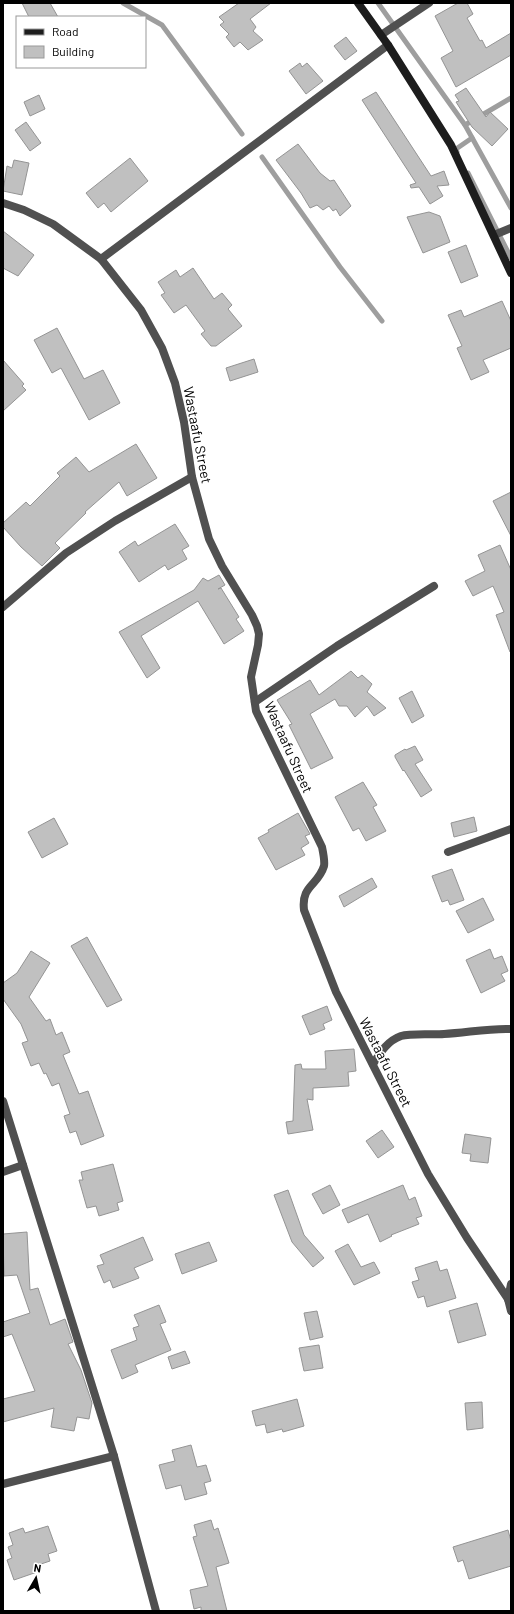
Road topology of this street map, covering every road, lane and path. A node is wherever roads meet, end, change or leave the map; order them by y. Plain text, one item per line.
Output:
1 (358, 3) edge
2 (429, 3) edge
3 (381, 35) junction
4 (388, 45) junction
5 (3, 203) edge
6 (511, 228) edge
7 (494, 234) junction
8 (101, 259) junction
9 (511, 273) edge
10 (192, 477) junction
11 (434, 586) dead end
12 (3, 607) edge
13 (254, 702) junction
14 (511, 829) edge
15 (448, 852) dead end
16 (511, 1029) edge
17 (373, 1064) junction
18 (3, 1101) edge
19 (23, 1165) junction
20 (3, 1172) edge
21 (511, 1284) edge
22 (508, 1299) junction
23 (511, 1311) edge
24 (114, 1456) junction
25 (3, 1484) edge
26 (156, 1611) edge

1 - 3 main road
2 - 3 street
3 - 4 main road
4 - 7 main road
4 - 8 street
5 - 8 street, Wastaafu Street
6 - 7 street
7 - 9 main road
8 - 10 street, Wastaafu Street
10 - 12 street
10 - 13 street, Wastaafu Street
11 - 13 street
13 - 17 street, Wastaafu Street
14 - 15 street
16 - 17 street
17 - 22 street, Wastaafu Street
18 - 19 street
19 - 20 street
19 - 24 street
21 - 22 street
22 - 23 street, Wastaafu Street
24 - 25 street
24 - 26 street

